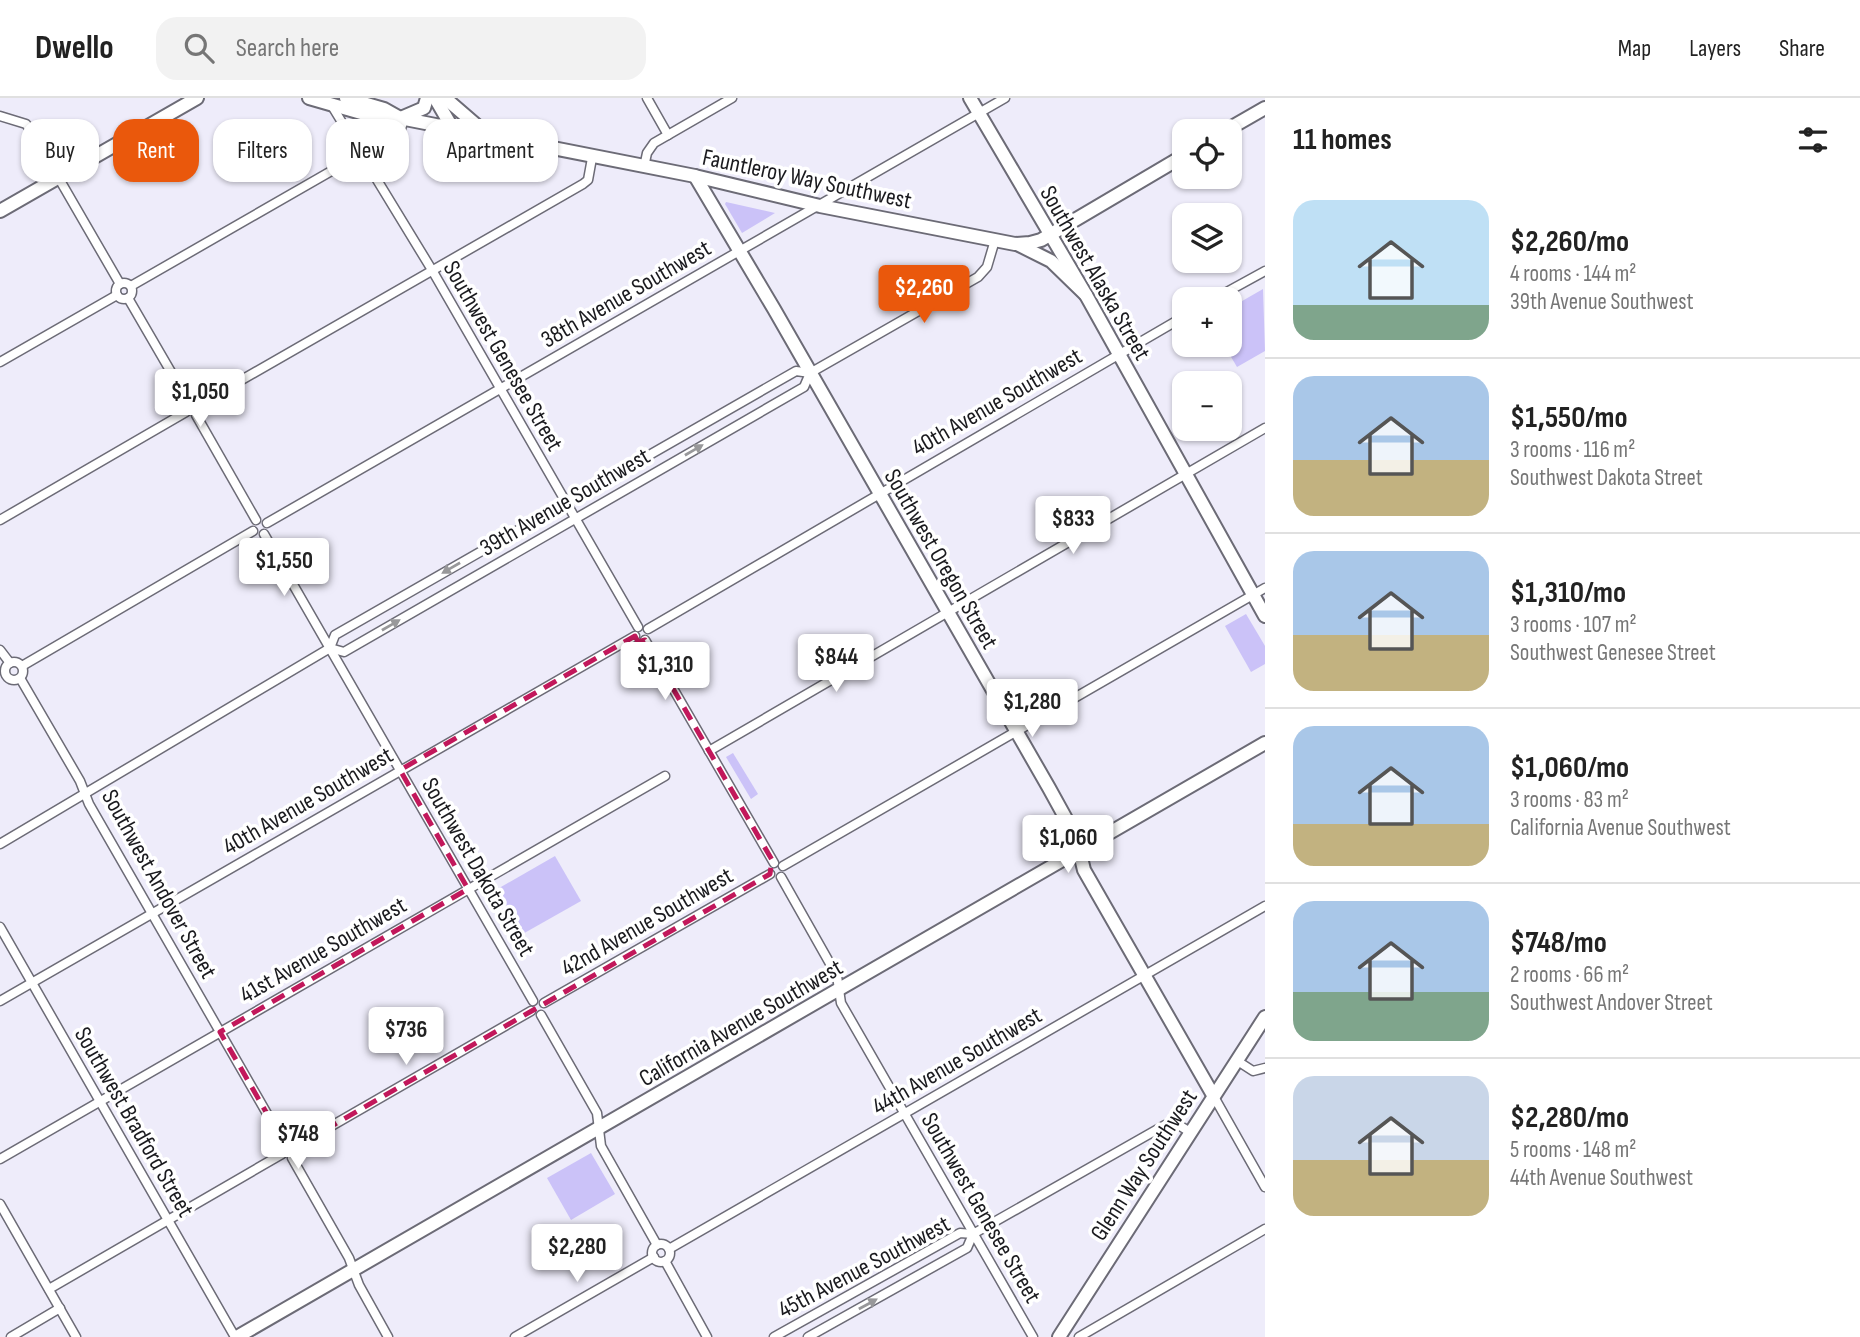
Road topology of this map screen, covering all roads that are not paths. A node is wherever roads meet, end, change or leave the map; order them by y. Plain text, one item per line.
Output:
1 (197, 98) edge
2 (309, 98) edge
3 (346, 98) edge
4 (647, 98) edge
5 (732, 98) edge
6 (971, 98) edge
7 (1005, 98) edge
8 (443, 100) edge
9 (182, 102) edge
10 (332, 106) junction
11 (1265, 108) edge
12 (979, 113) junction
13 (0, 116) edge
14 (402, 118) junction
15 (339, 119) edge
16 (450, 119) edge
17 (467, 119) edge
18 (1242, 121) edge
19 (21, 122) edge
20 (423, 123) edge
21 (668, 135) junction
22 (558, 151) edge
23 (99, 153) edge
24 (592, 158) junction
25 (1172, 163) edge
26 (644, 167) junction
27 (326, 174) edge
28 (695, 176) junction
29 (52, 182) edge
30 (61, 182) edge
31 (380, 182) edge
32 (820, 206) junction
33 (0, 211) edge
34 (1050, 234) junction
35 (995, 240) junction
36 (1015, 244) junction
37 (740, 251) junction
38 (432, 270) junction
39 (1265, 271) edge
40 (120, 284) junction
41 (131, 286) junction
42 (1236, 287) edge
43 (117, 295) junction
44 (1086, 295) junction
45 (128, 298) junction
46 (1172, 323) edge
47 (1118, 354) junction
48 (0, 362) edge
49 (810, 373) junction
50 (499, 388) junction
51 (189, 403) junction
52 (198, 405) junction
53 (186, 412) junction
54 (196, 415) junction
55 (1265, 428) edge
56 (1185, 474) junction
57 (879, 494) junction
58 (565, 503) junction
59 (575, 519) junction
60 (0, 520) edge
61 (256, 520) junction
62 (267, 523) junction
63 (253, 531) junction
64 (264, 534) junction
65 (1265, 588) edge
66 (1253, 595) junction
67 (947, 613) junction
68 (1265, 616) edge
69 (638, 626) junction
70 (648, 629) junction
71 (635, 636) junction
72 (645, 640) junction
73 (330, 648) junction
74 (0, 650) edge
75 (6, 666) edge
76 (22, 666) junction
77 (16, 679) junction
78 (0, 686) edge
79 (1016, 731) junction
80 (1265, 743) edge
81 (709, 751) junction
82 (400, 770) junction
83 (665, 776) dead end
84 (85, 793) junction
85 (0, 844) edge
86 (1080, 849) junction
87 (774, 863) junction
88 (783, 866) junction
89 (770, 874) junction
90 (781, 877) junction
91 (468, 888) junction
92 (1265, 906) edge
93 (152, 913) junction
94 (0, 926) edge
95 (1145, 976) junction
96 (32, 982) junction
97 (839, 991) junction
98 (0, 1001) edge
99 (533, 1001) junction
100 (544, 1003) junction
101 (531, 1011) junction
102 (541, 1015) junction
103 (1265, 1017) edge
104 (220, 1032) junction
105 (1236, 1060) junction
106 (1265, 1068) edge
107 (1213, 1095) junction
108 (100, 1101) junction
109 (905, 1114) junction
110 (599, 1129) junction
111 (1189, 1132) junction
112 (295, 1147) junction
113 (283, 1150) junction
114 (292, 1158) junction
115 (0, 1159) edge
116 (1265, 1187) edge
117 (0, 1203) edge
118 (3, 1217) edge
119 (169, 1220) junction
120 (1265, 1229) edge
121 (973, 1234) junction
122 (657, 1245) junction
123 (669, 1248) junction
124 (654, 1257) junction
125 (665, 1261) junction
126 (353, 1269) junction
127 (49, 1289) junction
128 (60, 1308) junction
129 (11, 1337) edge
130 (76, 1337) edge
131 (236, 1337) edge
132 (388, 1337) edge
133 (515, 1337) edge
134 (707, 1337) edge
135 (774, 1337) edge
136 (808, 1337) edge
137 (1033, 1337) edge
138 (1059, 1337) edge
139 (1079, 1337) edge

1 - 9 main road
2 - 10 main road, Fauntleroy Way Southwest
3 - 14 main road, Fauntleroy Way Southwest
4 - 21 street
5 - 21 street
6 - 12 main road, Southwest Alaska Street
7 - 12 street, 38th Avenue Southwest
8 - 14 main road
8 - 16 main road
8 - 17 main road
9 - 23 main road
10 - 14 main road, Fauntleroy Way Southwest
10 - 15 street, Southwest Genesee Street
11 - 18 main road
12 - 32 street, 38th Avenue Southwest
12 - 34 main road, Southwest Alaska Street
13 - 19 street
14 - 20 main road, Fauntleroy Way Southwest
21 - 26 street
22 - 24 main road, Fauntleroy Way Southwest
24 - 26 main road, Fauntleroy Way Southwest
24 - 38 street
25 - 34 main road, Fauntleroy Way Southwest
26 - 28 main road, Fauntleroy Way Southwest
27 - 41 street
28 - 32 main road, Fauntleroy Way Southwest
28 - 37 main road, Southwest Oregon Street
29 - 33 main road
30 - 40 street
31 - 38 street, Southwest Genesee Street
32 - 35 main road, Fauntleroy Way Southwest
32 - 37 street, 38th Avenue Southwest
34 - 36 main road, Fauntleroy Way Southwest
34 - 44 main road, Southwest Alaska Street
35 - 36 main road, Fauntleroy Way Southwest
35 - 49 street, 39th Avenue Southwest
36 - 44 main road
37 - 49 main road, Southwest Oregon Street
37 - 50 street, 38th Avenue Southwest
38 - 50 street, Southwest Genesee Street
38 - 52 street
39 - 42 street
40 - 41 street
40 - 43 street
41 - 45 street
43 - 45 street
43 - 48 street
44 - 47 main road, Southwest Alaska Street
45 - 51 street
46 - 47 street, 40th Avenue Southwest
47 - 56 main road, Southwest Alaska Street
47 - 57 street, 40th Avenue Southwest
49 - 57 main road, Southwest Oregon Street
49 - 58 street, 39th Avenue Southwest
59 -> 49 street, 39th Avenue Southwest
50 - 58 street, Southwest Genesee Street
50 - 62 street, 38th Avenue Southwest
51 - 52 street
51 - 53 street
52 - 54 street
53 - 54 street
53 - 60 street
54 - 61 street
55 - 56 street
56 - 66 main road, Southwest Alaska Street
56 - 67 street
57 - 67 main road, Southwest Oregon Street
57 - 70 street, 40th Avenue Southwest
58 - 59 street, Southwest Genesee Street
58 -> 73 street, 39th Avenue Southwest
59 - 69 street, Southwest Genesee Street
73 -> 59 street, 39th Avenue Southwest
61 - 62 street
61 - 63 street
62 - 64 street
63 - 64 street
63 - 76 street
64 - 73 street, Southwest Dakota Street
65 - 66 street
66 - 68 main road, Southwest Alaska Street
66 - 79 street
67 - 79 main road, Southwest Oregon Street
67 - 81 street
69 - 70 street
69 - 71 street
70 - 72 street
71 - 72 street
71 - 82 street, 40th Avenue Southwest
72 - 81 street
73 - 82 street, Southwest Dakota Street
73 - 84 street, 39th Avenue Southwest
74 - 75 street
75 - 76 street
75 - 77 street
76 - 77 street
77 - 78 street
77 - 84 street, Southwest Andover Street
79 - 86 main road, Southwest Oregon Street
79 - 88 street
80 - 86 main road, California Avenue Southwest
81 - 87 street
82 - 91 street, Southwest Dakota Street
82 - 93 street, 40th Avenue Southwest
83 - 91 street, 41st Avenue Southwest
84 - 85 street, 39th Avenue Southwest
84 - 93 street, Southwest Andover Street
86 - 95 main road, Southwest Oregon Street
86 - 97 main road, California Avenue Southwest
87 - 88 street
87 - 89 street
88 - 90 street
89 - 90 street
89 - 100 street, 42nd Avenue Southwest
90 - 97 street, Southwest Genesee Street
91 - 99 street, Southwest Dakota Street
91 - 104 street, 41st Avenue Southwest
92 - 95 street, 44th Avenue Southwest
93 - 96 street, 40th Avenue Southwest
93 - 104 street, Southwest Andover Street
94 - 96 street, Southwest Bradford Street
95 - 107 main road, Southwest Oregon Street
95 - 109 street, 44th Avenue Southwest
96 - 98 street, 40th Avenue Southwest
96 - 108 street, Southwest Bradford Street
97 - 109 street, Southwest Genesee Street
97 - 110 main road, California Avenue Southwest
99 - 100 street
99 - 101 street
100 - 102 street
101 - 102 street
101 - 112 street
102 - 110 street
103 - 105 main road, Glenn Way Southwest
104 - 108 street, 41st Avenue Southwest
104 - 113 street, Southwest Andover Street
105 - 106 street
105 - 107 main road, Glenn Way Southwest
107 - 111 main road, Glenn Way Southwest
107 - 116 street, Southwest Oregon Street
108 - 115 street, 41st Avenue Southwest
108 - 119 street, Southwest Bradford Street
109 - 121 street, Southwest Genesee Street
109 - 123 street, 44th Avenue Southwest
110 - 122 street
110 - 126 main road, California Avenue Southwest
111 - 121 street, 45th Avenue Southwest
111 - 138 main road, Glenn Way Southwest
112 - 113 street
112 - 114 street
113 - 114 street
113 - 119 street
114 - 126 street
117 - 118 street
118 - 127 street
119 - 127 street
119 - 131 street, Southwest Bradford Street
120 - 139 street
121 - 135 street, 45th Avenue Southwest
136 -> 121 street, 45th Avenue Southwest
121 - 137 street, Southwest Genesee Street
122 - 123 street
122 - 124 street
123 - 125 street
124 - 125 street
124 - 133 street
125 - 134 street
126 - 131 main road, California Avenue Southwest
126 - 132 street
127 - 128 street
128 - 129 street
128 - 130 street

